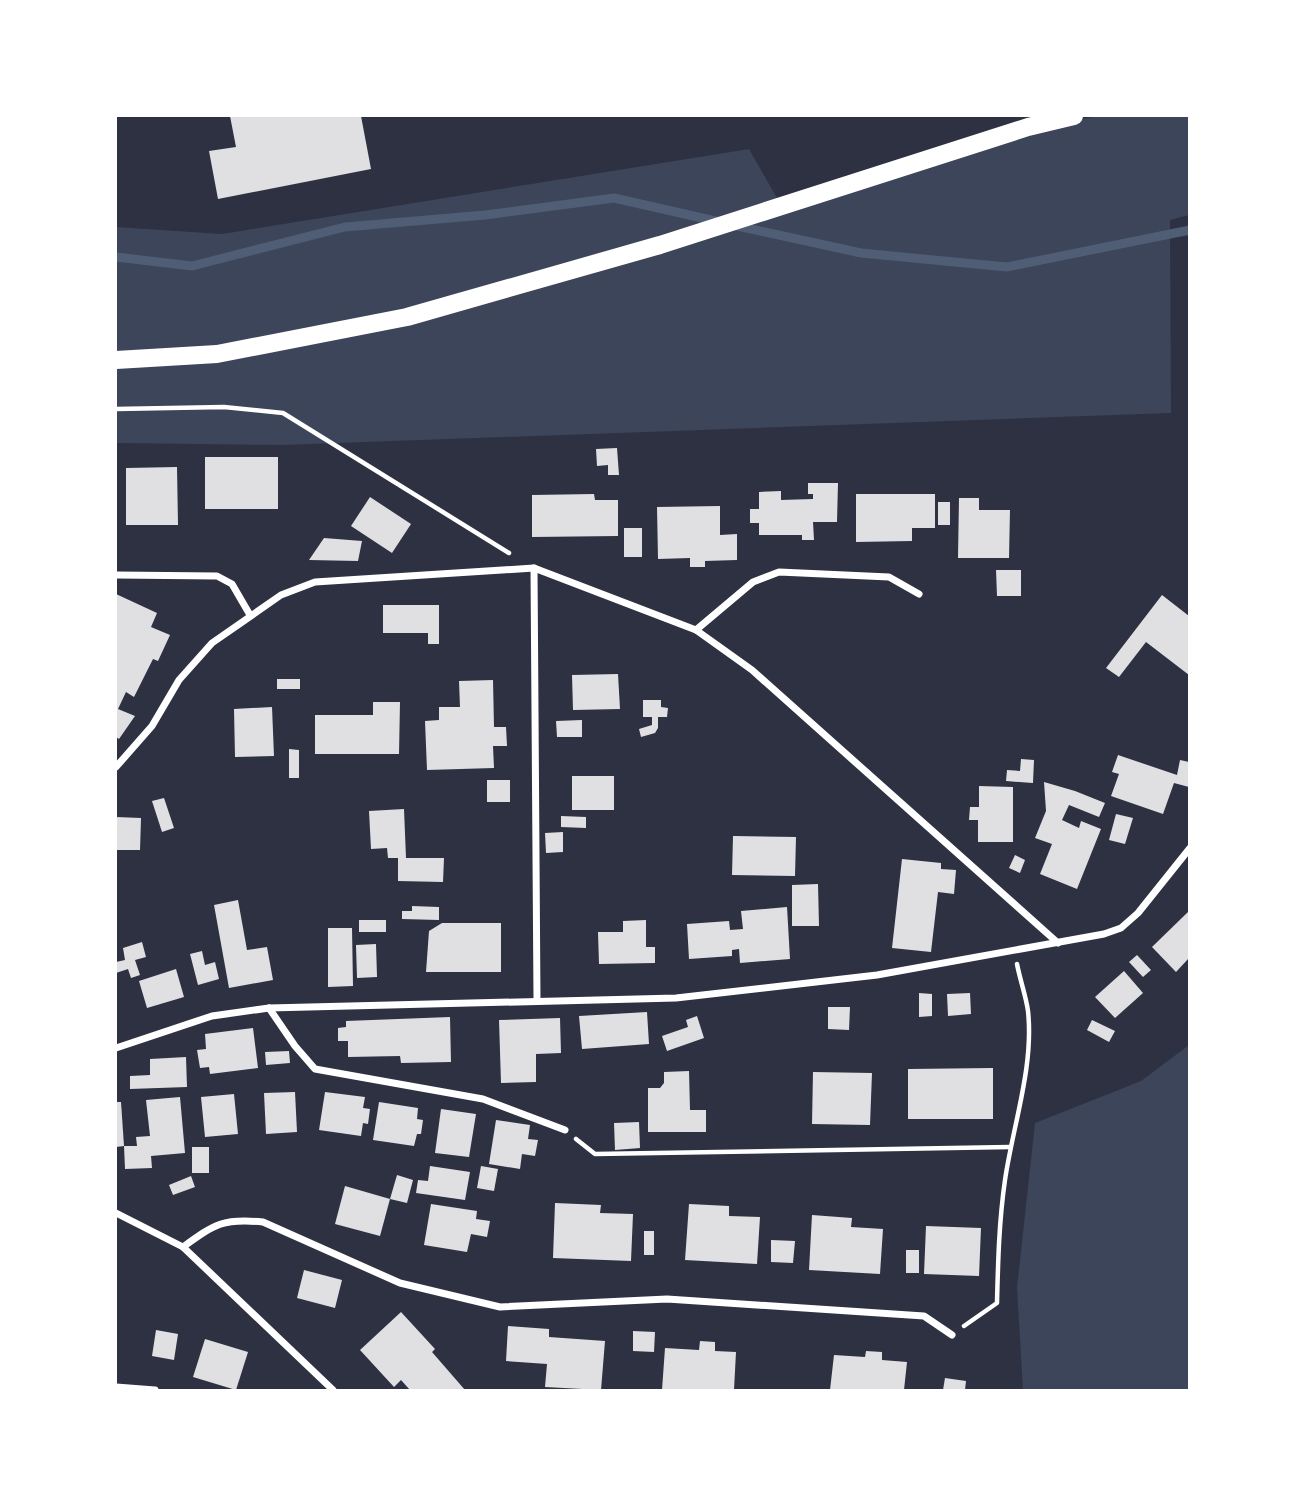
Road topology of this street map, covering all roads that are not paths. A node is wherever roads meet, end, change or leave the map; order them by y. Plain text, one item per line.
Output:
1 (1074, 116) edge
2 (116, 360) edge
3 (534, 568) junction
4 (116, 575) edge
5 (919, 594) dead end
6 (250, 615) junction
7 (695, 630) junction
8 (116, 768) edge
9 (1189, 848) edge
10 (1058, 943) junction
11 (537, 1000) junction
12 (269, 1008) junction
13 (116, 1048) edge
14 (565, 1130) road end
15 (116, 1213) edge
16 (183, 1247) junction
17 (952, 1335) road end
18 (116, 1387) edge
19 (156, 1391) edge
20 (333, 1391) edge

1 - 2 main road
3 - 6 street
3 - 7 street
3 - 11 street
4 - 6 street
5 - 7 street
6 - 8 street
7 - 10 street
9 - 10 street
10 - 11 street
11 - 12 street
12 - 13 street
12 - 14 street
15 - 16 street
16 - 17 street
16 - 20 street
18 - 19 street

